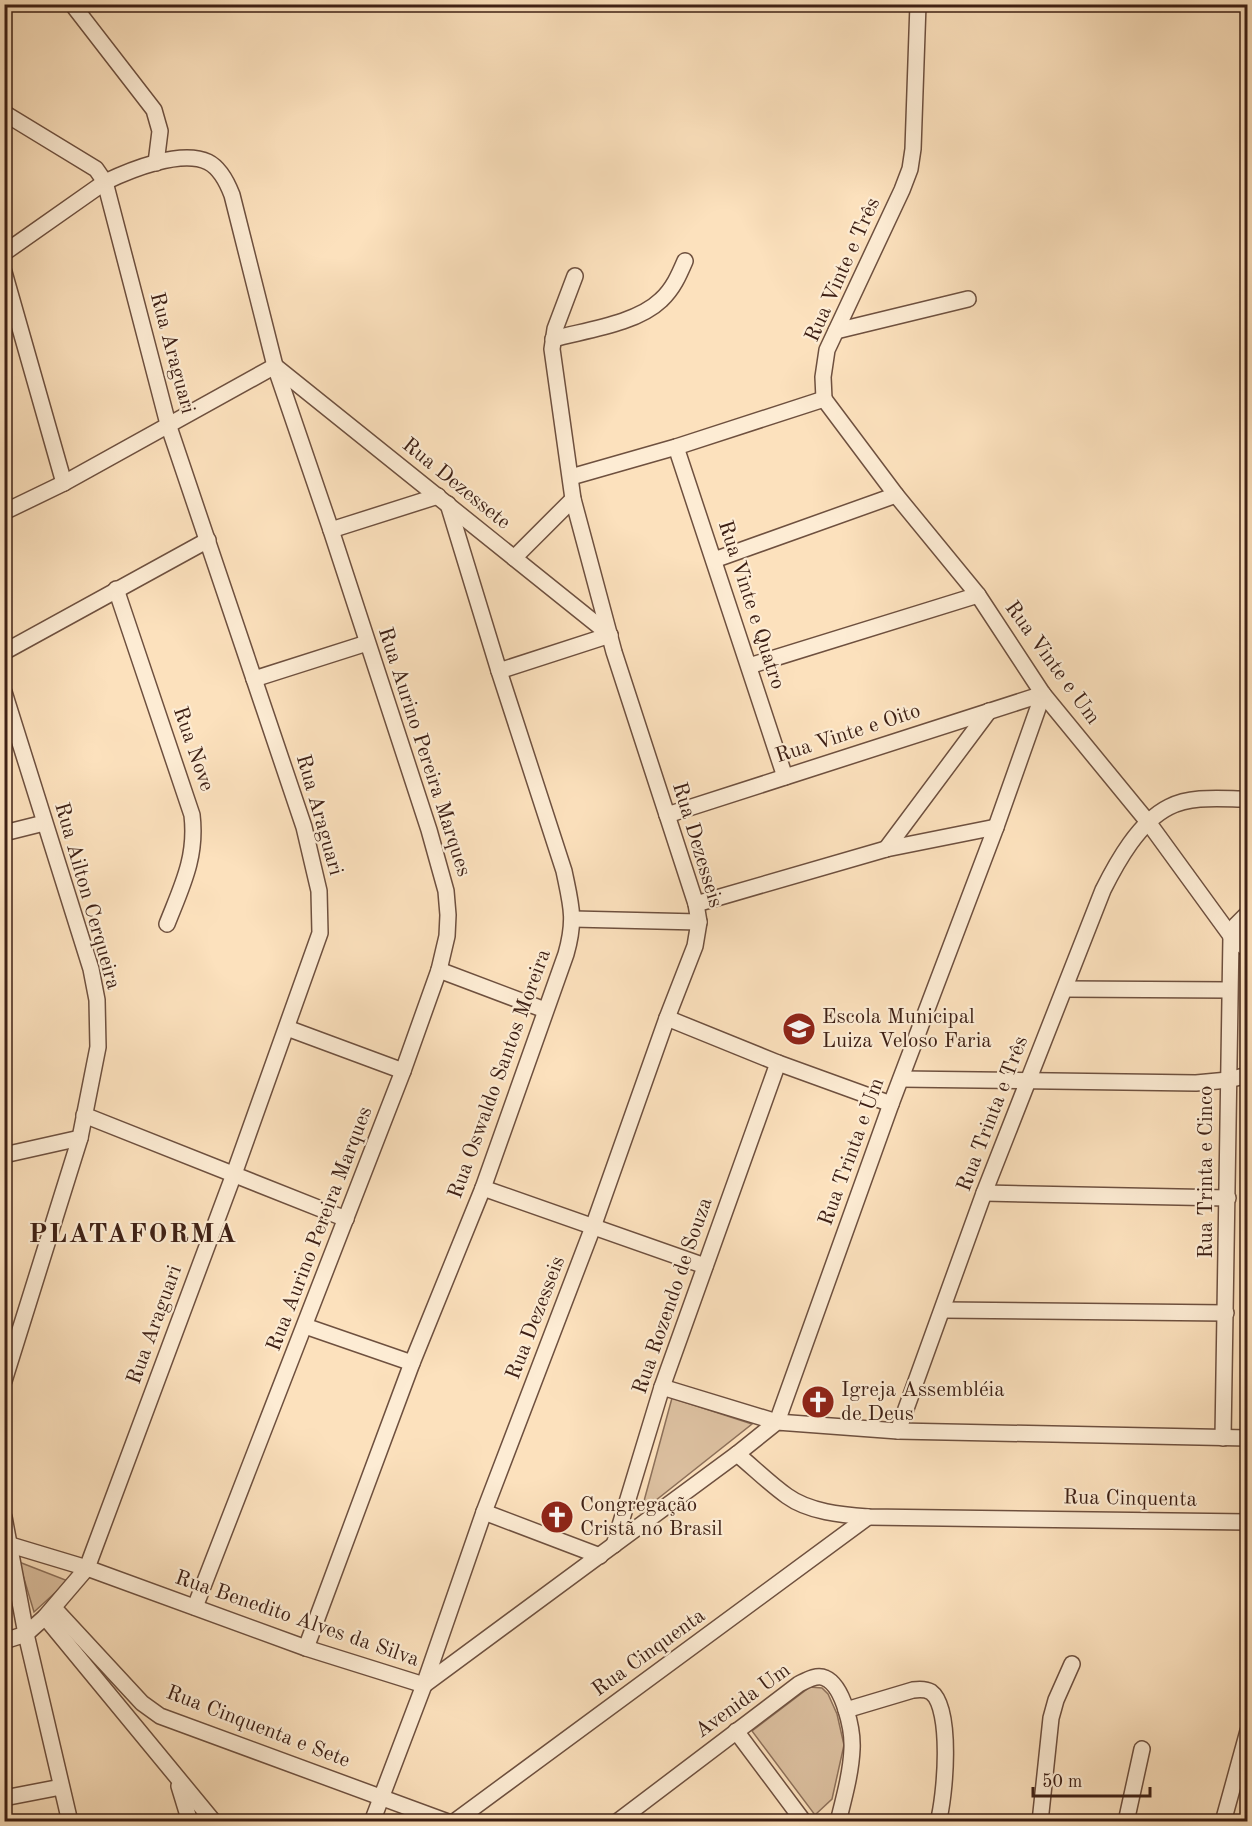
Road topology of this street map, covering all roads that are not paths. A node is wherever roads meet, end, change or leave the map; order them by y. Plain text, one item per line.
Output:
1 (72, 4) edge
2 (918, 4) edge
3 (4, 114) edge
4 (156, 163) junction
5 (105, 182) junction
6 (4, 254) edge
7 (686, 261) dead end
8 (4, 272) edge
9 (575, 276) dead end
10 (968, 299) dead end
11 (836, 331) junction
12 (553, 339) junction
13 (275, 366) junction
14 (824, 399) junction
15 (168, 424) junction
16 (675, 447) junction
17 (571, 477) junction
18 (64, 483) junction
19 (896, 495) junction
20 (573, 499) junction
21 (443, 500) junction
22 (4, 512) edge
23 (331, 530) junction
24 (208, 540) junction
25 (514, 558) junction
26 (714, 560) junction
27 (116, 589) junction
28 (978, 595) junction
29 (610, 635) junction
30 (367, 643) junction
31 (4, 652) edge
32 (749, 666) junction
33 (499, 671) junction
34 (254, 679) junction
35 (4, 692) edge
36 (1043, 694) junction
37 (989, 711) junction
38 (785, 777) junction
39 (1248, 799) edge
40 (667, 815) junction
41 (1148, 822) junction
42 (44, 823) junction
43 (996, 827) junction
44 (4, 833) edge
45 (886, 849) junction
46 (696, 904) junction
47 (1248, 913) edge
48 (573, 919) junction
49 (699, 922) junction
50 (167, 924) dead end
51 (1231, 936) junction
52 (1248, 950) edge
53 (439, 970) junction
54 (1065, 989) junction
55 (1229, 990) junction
56 (545, 1010) junction
57 (667, 1018) junction
58 (286, 1028) junction
59 (778, 1063) junction
60 (403, 1071) junction
61 (1248, 1075) edge
62 (901, 1079) junction
63 (1028, 1080) junction
64 (1228, 1080) junction
65 (891, 1104) junction
66 (84, 1115) junction
67 (80, 1138) junction
68 (4, 1155) edge
69 (234, 1174) junction
70 (483, 1188) junction
71 (984, 1193) junction
72 (1228, 1198) junction
73 (346, 1219) junction
74 (593, 1227) junction
75 (705, 1266) junction
76 (943, 1310) junction
77 (1226, 1313) junction
78 (305, 1326) junction
79 (412, 1363) junction
80 (4, 1381) edge
81 (662, 1387) junction
82 (777, 1422) junction
83 (898, 1431) junction
84 (1248, 1437) edge
85 (1223, 1438) junction
86 (737, 1454) junction
87 (484, 1512) junction
88 (4, 1517) edge
89 (868, 1517) junction
90 (1248, 1522) edge
91 (6, 1543) edge
92 (614, 1545) junction
93 (600, 1556) junction
94 (87, 1568) junction
95 (195, 1607) junction
96 (49, 1612) junction
97 (26, 1634) junction
98 (4, 1641) edge
99 (306, 1648) junction
100 (1072, 1664) dead end
101 (424, 1685) junction
102 (846, 1710) junction
103 (736, 1731) junction
104 (1248, 1731) edge
105 (1142, 1749) dead end
106 (177, 1777) junction
107 (61, 1787) junction
108 (382, 1796) junction
109 (4, 1798) edge
110 (836, 1820) edge
111 (70, 1821) edge
112 (190, 1821) edge
113 (214, 1821) edge
114 (372, 1821) edge
115 (448, 1821) edge
116 (454, 1821) edge
117 (617, 1821) edge
118 (804, 1821) edge
119 (938, 1821) edge
120 (1040, 1821) edge
121 (1126, 1821) edge
122 (1223, 1821) edge

1 - 4 street
2 - 11 street, Rua Vinte e Três
3 - 5 street
4 - 5 street
4 - 13 street, Rua Aurino Pereira Marques
5 - 6 street
5 - 15 street, Rua Araguari
7 - 12 street
8 - 18 street
9 - 12 street, Rua Dezesseis
10 - 11 street
11 - 14 street, Rua Vinte e Três
12 - 17 street, Rua Dezesseis
13 - 15 street
13 - 21 street, Rua Dezessete
13 - 23 street, Rua Aurino Pereira Marques
14 - 16 street
14 - 19 street, Rua Vinte e Um
15 - 18 street
15 - 24 street, Rua Araguari
16 - 17 street
16 - 26 street, Rua Vinte e Quatro
17 - 20 street, Rua Dezesseis
18 - 22 street
19 - 26 street
19 - 28 street, Rua Vinte e Um
20 - 25 street
20 - 29 street, Rua Dezesseis
21 - 23 street
21 - 25 street, Rua Dezessete
21 - 33 street, Rua Oswaldo Santos Moreira
23 - 30 street, Rua Aurino Pereira Marques
24 - 27 street
24 - 34 street, Rua Araguari
25 - 29 street, Rua Dezessete
26 - 32 street, Rua Vinte e Quatro
27 - 31 street
27 - 50 street, Rua Nove
28 - 32 street
28 - 36 street, Rua Vinte e Um
29 - 33 street
29 - 40 street, Rua Dezesseis
30 - 34 street
30 - 53 street, Rua Aurino Pereira Marques
32 - 38 street, Rua Vinte e Quatro
33 - 48 street, Rua Oswaldo Santos Moreira
34 - 58 street, Rua Araguari
35 - 42 street, Rua Ailton Cerqueira
36 - 37 street, Rua Vinte e Oito
36 - 41 street, Rua Vinte e Um
36 - 43 street, Rua Trinta e Um
37 - 38 street, Rua Vinte e Oito
37 - 45 street
38 - 40 street, Rua Vinte e Oito
39 - 41 street, Rua Trinta e Três
40 - 46 street, Rua Dezesseis
41 - 51 street, Rua Vinte e Um
41 - 54 street, Rua Trinta e Três
42 - 44 street
42 - 66 street, Rua Ailton Cerqueira
43 - 45 street
43 - 62 street, Rua Trinta e Um
45 - 46 street
46 - 49 street, Rua Dezesseis
47 - 51 street
48 - 49 street
48 - 56 street, Rua Oswaldo Santos Moreira
49 - 57 street, Rua Dezesseis
51 - 52 street, Rua Vinte e Um
51 - 55 street, Rua Trinta e Cinco
53 - 56 street
53 - 60 street, Rua Aurino Pereira Marques
54 - 55 street
54 - 63 street, Rua Trinta e Três
55 - 64 street, Rua Trinta e Cinco
56 - 70 street, Rua Oswaldo Santos Moreira
57 - 59 street
57 - 74 street, Rua Dezesseis
58 - 60 street
58 - 69 street, Rua Araguari
59 - 65 street
59 - 75 street, Rua Rozendo de Souza
60 - 73 street, Rua Aurino Pereira Marques
61 - 64 street
62 - 63 street
62 - 65 street, Rua Trinta e Um
63 - 64 street
63 - 71 street, Rua Trinta e Três
64 - 72 street, Rua Trinta e Cinco
65 - 82 street, Rua Trinta e Um
66 - 67 street, Rua Ailton Cerqueira
66 - 69 street
67 - 68 street
67 - 80 street, Rua Ailton Cerqueira
69 - 73 street
69 - 94 street, Rua Araguari
70 - 74 street
70 - 79 street, Rua Oswaldo Santos Moreira
71 - 72 street
71 - 76 street, Rua Trinta e Três
72 - 77 street, Rua Trinta e Cinco
73 - 78 street, Rua Aurino Pereira Marques
74 - 75 street
74 - 87 street, Rua Dezesseis
75 - 81 street, Rua Rozendo de Souza
76 - 77 street
76 - 83 street, Rua Trinta e Três
77 - 85 street, Rua Trinta e Cinco
78 - 79 street
78 - 95 street, Rua Aurino Pereira Marques
79 - 99 street, Rua Oswaldo Santos Moreira
81 - 82 street
81 - 92 street, Rua Rozendo de Souza
82 - 83 street
82 - 86 street, Rua Benedito Alves da Silva
83 - 85 street
84 - 85 street
86 - 89 street, Rua Cinquenta
86 - 92 street, Rua Benedito Alves da Silva
87 - 93 street
87 - 101 street, Rua Dezesseis
88 - 91 street
89 - 90 street, Rua Cinquenta
89 - 116 street, Rua Cinquenta
91 - 94 street, Rua Benedito Alves da Silva
91 - 97 street
92 - 93 street, Rua Benedito Alves da Silva
93 - 101 street, Rua Benedito Alves da Silva
94 - 95 street, Rua Benedito Alves da Silva
94 - 96 street, Rua Araguari
95 - 99 street, Rua Benedito Alves da Silva
96 - 97 street, Rua Araguari
96 - 106 street
96 - 108 street, Rua Cinquenta e Sete
97 - 98 street
97 - 107 street
99 - 101 street, Rua Benedito Alves da Silva
100 - 120 street
101 - 108 street, Rua Dezesseis
102 - 103 street, Avenida Um
102 - 110 street
102 - 119 street
103 - 117 street, Avenida Um
103 - 118 street
104 - 122 street
105 - 121 street
106 - 112 street
106 - 113 street
107 - 109 street
107 - 111 street
108 - 114 street, Rua Dezesseis
108 - 115 street, Rua Cinquenta e Sete

